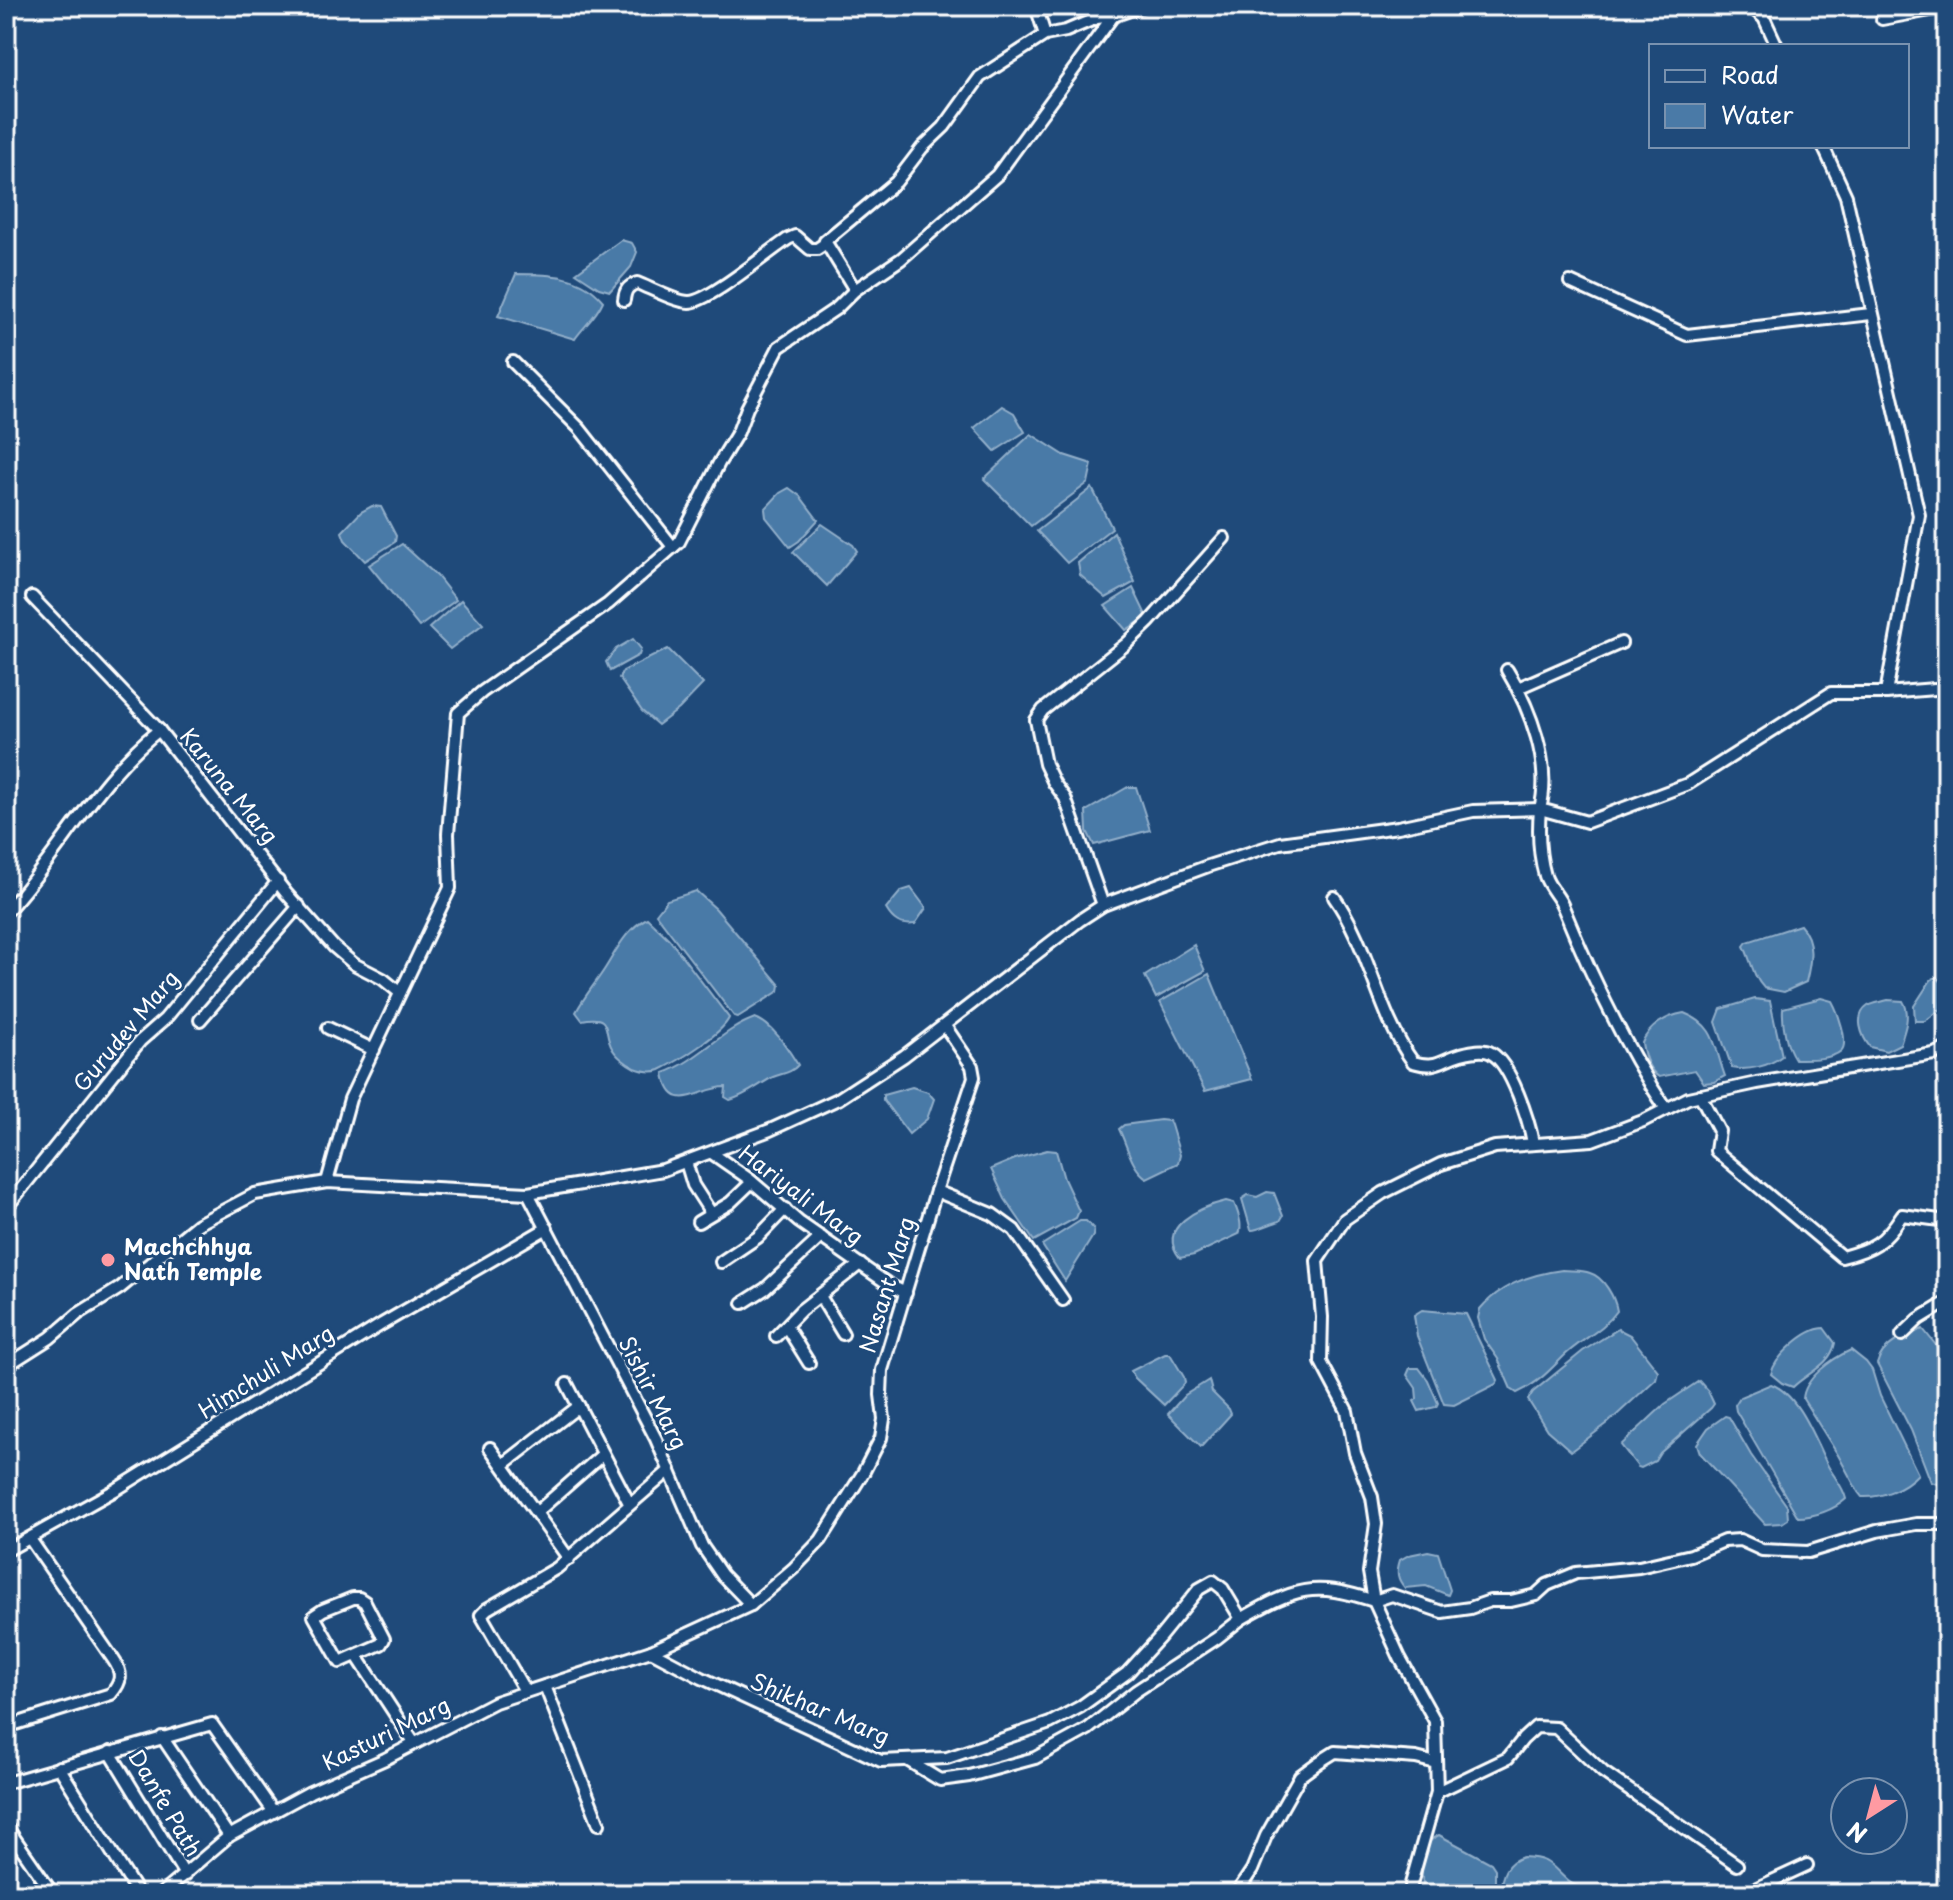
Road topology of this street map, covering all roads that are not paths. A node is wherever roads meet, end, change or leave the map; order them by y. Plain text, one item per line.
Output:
1 (1036, 6) edge
2 (1142, 6) edge
3 (1750, 6) edge
4 (1947, 7) edge
5 (1113, 11) edge
6 (1882, 19) dead end
7 (1045, 35) junction
8 (1776, 44) edge
9 (1824, 148) edge
10 (826, 243) junction
11 (1570, 282) dead end
12 (855, 290) junction
13 (624, 300) dead end
14 (1871, 314) junction
15 (513, 362) dead end
16 (1224, 538) dead end
17 (673, 547) junction
18 (32, 597) dead end
19 (1621, 643) dead end
20 (1507, 670) dead end
21 (1518, 688) junction
22 (1947, 688) edge
23 (1886, 693) junction
24 (159, 730) junction
25 (1540, 809) junction
26 (278, 881) junction
27 (1334, 897) dead end
28 (1103, 905) junction
29 (299, 906) junction
30 (6, 912) edge
31 (399, 992) junction
32 (200, 1020) dead end
33 (945, 1026) junction
34 (328, 1028) dead end
35 (1947, 1048) edge
36 (374, 1050) junction
37 (1700, 1095) junction
38 (1666, 1109) junction
39 (1533, 1143) junction
40 (713, 1154) junction
41 (686, 1162) junction
42 (327, 1182) junction
43 (752, 1182) junction
44 (936, 1191) junction
45 (528, 1193) junction
46 (6, 1208) edge
47 (785, 1209) junction
48 (711, 1213) junction
49 (1947, 1221) edge
50 (698, 1222) dead end
51 (547, 1228) junction
52 (821, 1237) junction
53 (721, 1262) dead end
54 (860, 1264) junction
55 (906, 1293) junction
56 (820, 1296) junction
57 (1063, 1300) dead end
58 (1947, 1302) edge
59 (743, 1303) dead end
60 (786, 1326) junction
61 (843, 1334) dead end
62 (1902, 1335) dead end
63 (776, 1336) dead end
64 (809, 1363) dead end
65 (6, 1366) edge
66 (567, 1384) dead end
67 (579, 1406) junction
68 (490, 1448) dead end
69 (603, 1454) junction
70 (503, 1465) junction
71 (670, 1470) junction
72 (629, 1503) junction
73 (537, 1512) junction
74 (1947, 1524) edge
75 (6, 1533) edge
76 (30, 1539) junction
77 (10, 1548) edge
78 (569, 1559) junction
79 (1374, 1601) junction
80 (751, 1605) junction
81 (1241, 1619) junction
82 (651, 1651) junction
83 (357, 1656) junction
84 (545, 1686) junction
85 (525, 1691) junction
86 (6, 1727) edge
87 (162, 1737) junction
88 (414, 1743) junction
89 (110, 1752) junction
90 (907, 1760) junction
91 (1436, 1763) junction
92 (59, 1767) junction
93 (6, 1783) edge
94 (1437, 1792) junction
95 (273, 1811) junction
96 (599, 1824) dead end
97 (6, 1826) edge
98 (229, 1836) junction
99 (1737, 1865) dead end
100 (1807, 1865) dead end
101 (185, 1875) junction
102 (52, 1894) edge
103 (138, 1894) edge
104 (161, 1894) edge
105 (1236, 1894) edge
106 (1412, 1894) edge
107 (1744, 1894) edge

1 - 7 street
2 - 5 street
3 - 8 street
4 - 6 street
5 - 7 street
5 - 12 street
7 - 10 street
9 - 14 street
10 - 12 street
10 - 13 street
11 - 14 street
12 - 17 street
14 - 23 street
15 - 17 street
16 - 28 street
17 - 31 street
18 - 24 street, Karuna Marg
19 - 21 street
20 - 21 street
21 - 25 street
22 - 23 street
23 - 25 street
24 - 26 street, Karuna Marg
24 - 30 street
25 - 28 street
25 - 38 street
26 - 29 street, Karuna Marg
26 - 46 street, Gurudev Marg
27 - 39 street
28 - 33 street
29 - 31 street, Karuna Marg
29 - 32 street
31 - 36 street
33 - 40 street
33 - 44 street, Nasant Marg
34 - 36 street
35 - 37 street
36 - 42 street
37 - 38 street
37 - 49 street
38 - 39 street
39 - 79 street
40 - 41 street
40 - 43 street, Hariyali Marg
41 - 45 street
41 - 48 street
42 - 45 street
42 - 65 street
43 - 47 street, Hariyali Marg
43 - 48 street
44 - 55 street, Nasant Marg
44 - 57 street
45 - 51 street, Sishir Marg
47 - 52 street, Hariyali Marg
47 - 53 street
48 - 50 street
51 - 71 street, Sishir Marg
51 - 76 street, Himchuli Marg
52 - 54 street, Hariyali Marg
52 - 59 street
54 - 55 street, Hariyali Marg
54 - 56 street
55 - 80 street, Nasant Marg
56 - 60 street
56 - 61 street
58 - 62 street
60 - 63 street
60 - 64 street
66 - 67 street
67 - 69 street
67 - 70 street
68 - 70 street
69 - 72 street
69 - 73 street
70 - 73 street
71 - 72 street
71 - 80 street, Sishir Marg
72 - 78 street
73 - 78 street
74 - 79 street
75 - 77 street
76 - 77 street, Himchuli Marg
76 - 86 street
78 - 85 street
79 - 81 street
79 - 91 street
80 - 82 street, Nasant Marg
81 - 90 street
81 - 90 street, Shikhar Marg
82 - 84 street, Kasturi Marg
82 - 90 street, Shikhar Marg
83 - 83 street
83 - 88 street
84 - 85 street, Kasturi Marg
84 - 96 street
85 - 88 street, Kasturi Marg
87 - 89 street
87 - 95 street
87 - 98 street
88 - 95 street, Kasturi Marg
89 - 92 street
89 - 101 street, Danfe Path
91 - 94 street
91 - 105 street
92 - 93 street
92 - 103 street
94 - 99 street
94 - 106 street
95 - 98 street, Kasturi Marg
97 - 102 street
98 - 101 street, Kasturi Marg
100 - 107 street
101 - 104 street, Kasturi Marg

